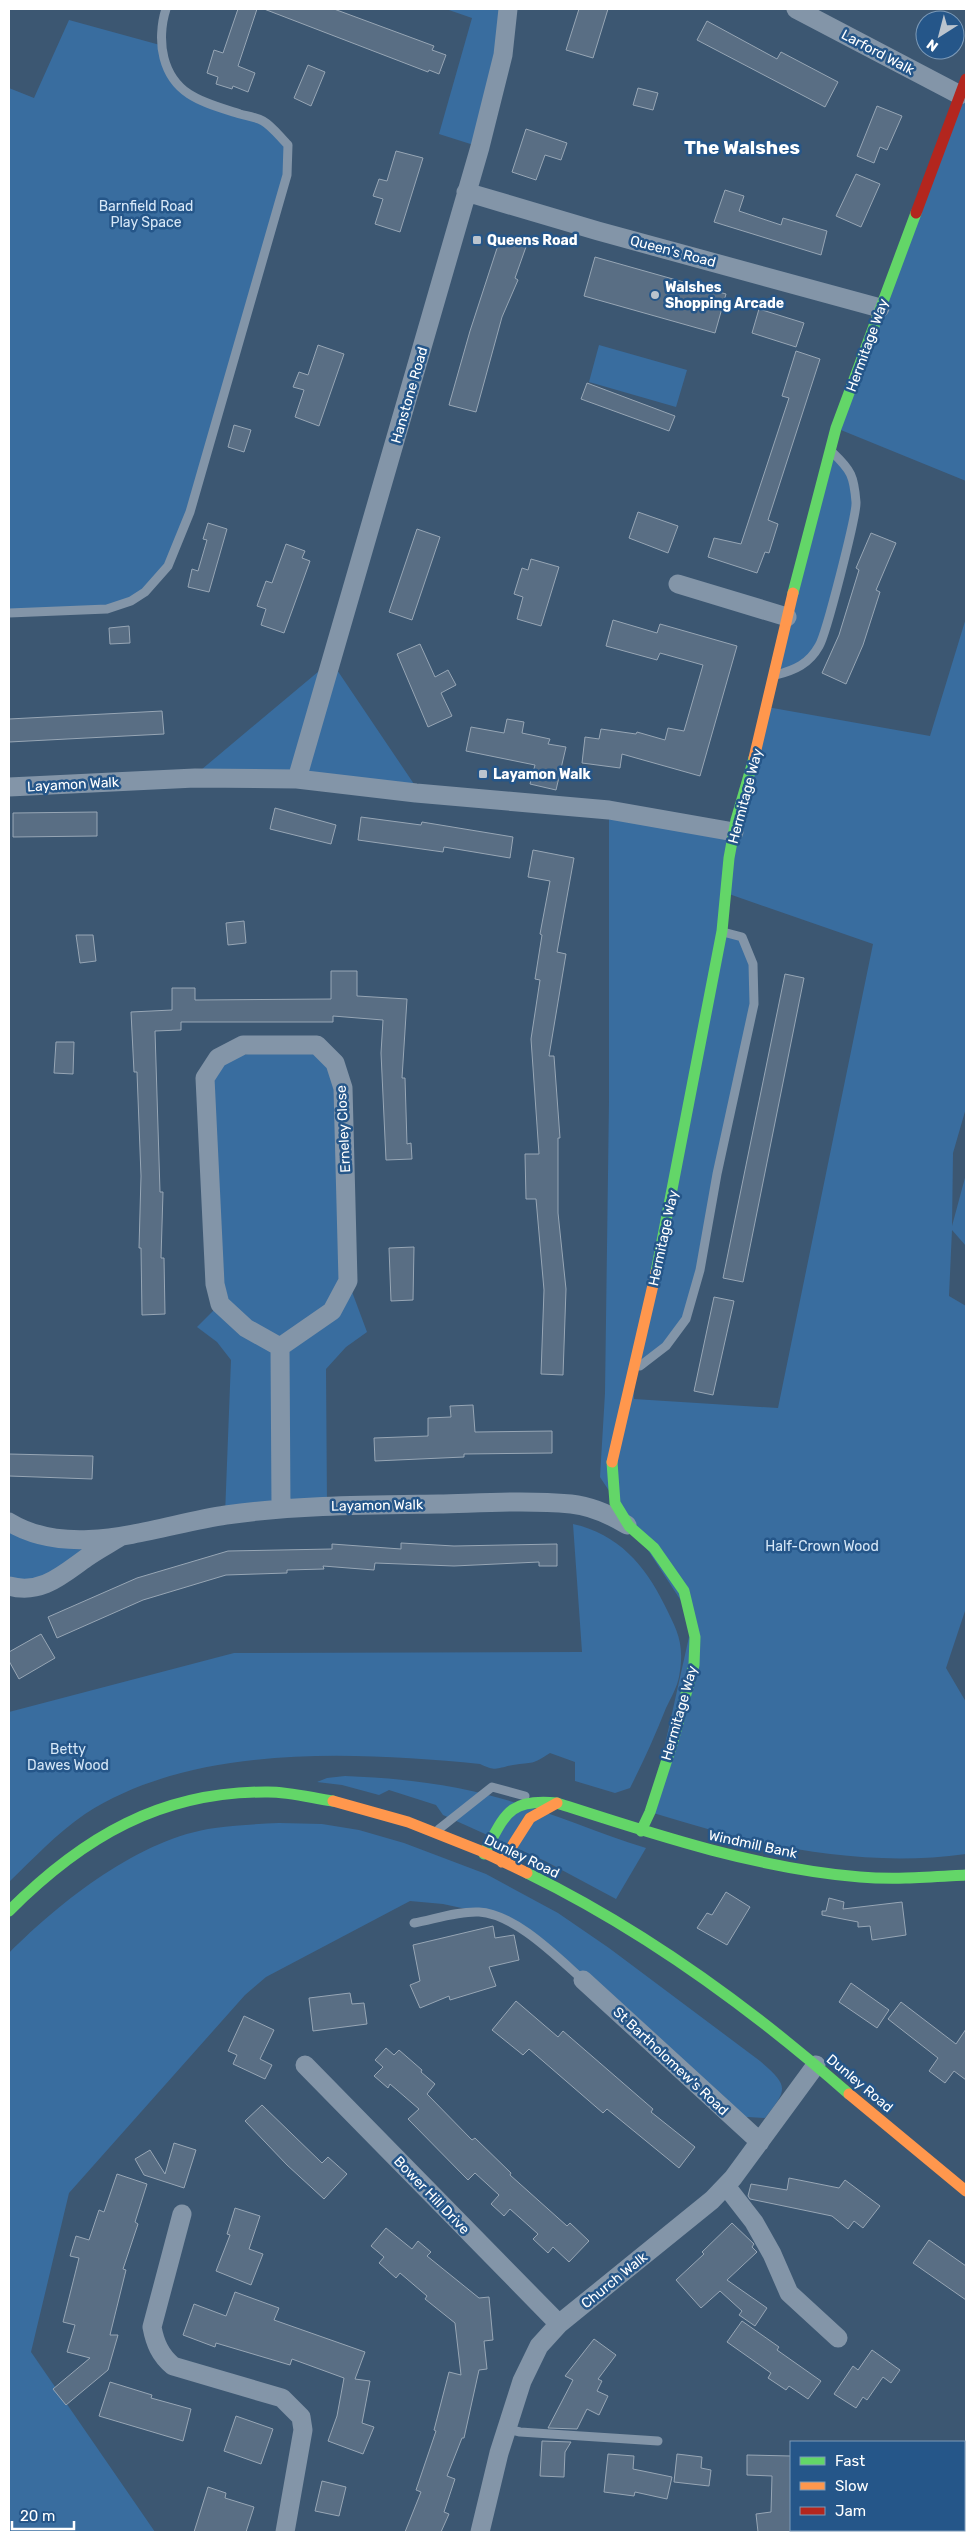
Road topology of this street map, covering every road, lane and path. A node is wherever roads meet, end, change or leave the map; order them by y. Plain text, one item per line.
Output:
1 (166, 9) edge
2 (508, 9) edge
3 (796, 9) edge
4 (963, 87) edge
5 (466, 192) junction
6 (880, 308) junction
7 (830, 451) junction
8 (678, 584) dead end
9 (9, 613) edge
10 (786, 617) junction
11 (774, 676) junction
12 (297, 779) junction
13 (9, 787) edge
14 (734, 832) junction
15 (722, 931) junction
16 (280, 1347) junction
17 (634, 1371) junction
18 (281, 1509) junction
19 (9, 1522) edge
20 (629, 1526) junction
21 (123, 1536) junction
22 (9, 1586) edge
23 (541, 1800) junction
24 (557, 1803) junction
25 (641, 1831) junction
26 (435, 1832) junction
27 (484, 1854) junction
28 (502, 1862) junction
29 (966, 1875) edge
30 (9, 1911) edge
31 (414, 1923) dead end
32 (583, 1980) joint
33 (305, 2065) dead end
34 (816, 2065) junction
35 (760, 2142) junction
36 (726, 2186) junction
37 (966, 2190) edge
38 (182, 2214) dead end
39 (559, 2324) junction
40 (838, 2338) dead end
41 (507, 2428) junction
42 (658, 2441) dead end
43 (285, 2532) edge
44 (480, 2532) edge

1 - 9 lane
2 - 5 street, Hanstone Road
3 - 4 street, Larford Walk
4 - 6 street, Hermitage Way
5 - 6 street, Queen's Road
5 - 12 street, Hanstone Road
6 - 7 street, Hermitage Way
7 - 10 street, Hermitage Way
7 - 11 lane
8 - 10 street
10 - 11 street, Hermitage Way
11 - 14 street, Hermitage Way
12 - 13 street, Layamon Walk
12 - 14 street, Layamon Walk
14 - 15 street, Hermitage Way
15 - 17 street, Hermitage Way
15 - 17 lane
16 - 16 street, Erneley Close
16 - 18 street
17 - 20 street, Hermitage Way
18 - 20 street, Layamon Walk
18 - 21 street, Layamon Walk
19 - 21 street, Layamon Walk
20 - 25 street, Hermitage Way
21 - 22 street, Layamon Walk
23 - 24 street, Windmill Bank
23 - 26 lane
23 - 27 street
24 - 25 street, Windmill Bank
24 - 28 street
25 - 29 street, Windmill Bank
26 - 27 street, Dunley Road
26 - 30 street, Dunley Road
27 - 28 street, Dunley Road
28 - 34 street, Dunley Road
31 - 32 lane
32 - 35 street, St Bartholomew's Road
33 - 39 street, Bower Hill Drive
34 - 35 street, Church Walk
34 - 37 street, Dunley Road
35 - 36 street, Church Walk
36 - 39 street, Church Walk
36 - 40 street
38 - 43 street
39 - 41 street, Church Walk
41 - 42 lane
41 - 44 street, Church Walk

